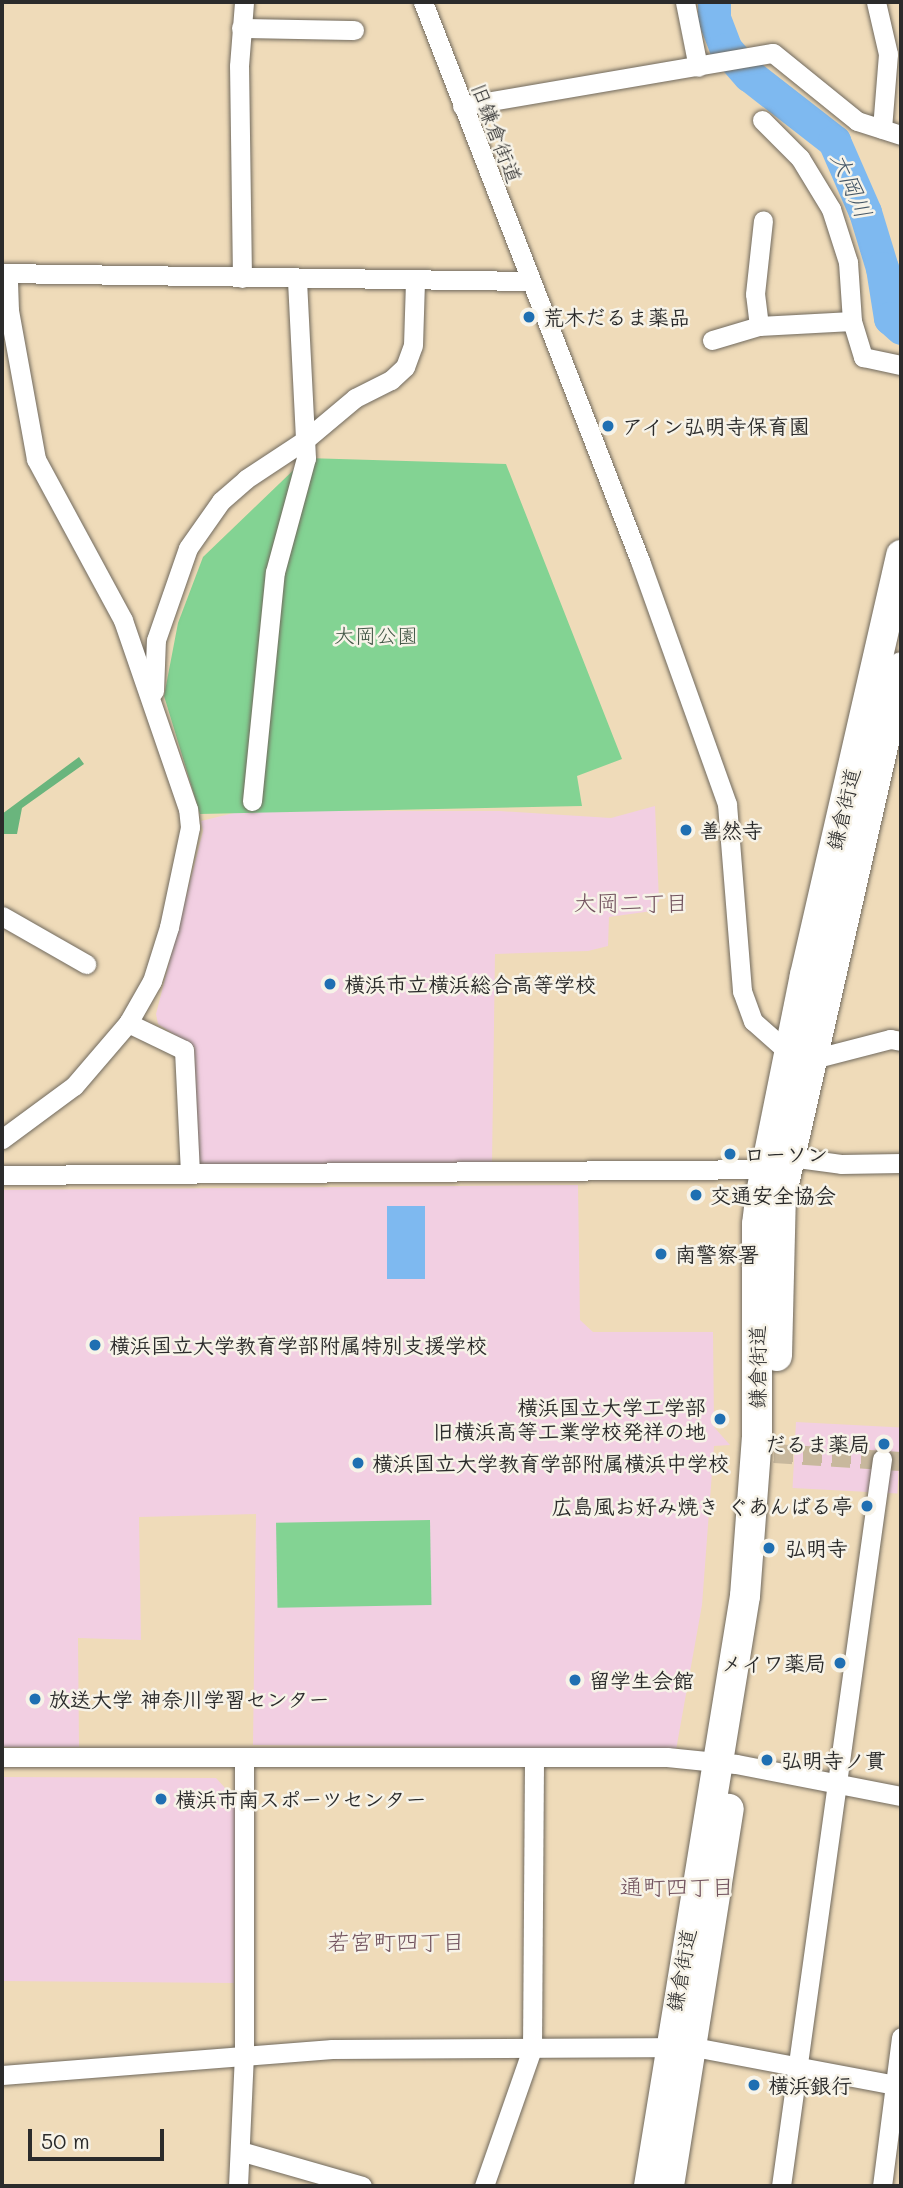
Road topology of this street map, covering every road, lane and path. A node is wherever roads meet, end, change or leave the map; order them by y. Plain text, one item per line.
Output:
1 (244, 2) edge
2 (422, 2) edge
3 (685, 2) edge
4 (876, 2) edge
5 (241, 28) junction
6 (354, 30) dead end
7 (703, 66) junction
8 (463, 106) junction
9 (762, 120) dead end
10 (882, 129) junction
11 (901, 135) edge
12 (763, 220) dead end
13 (5, 273) edge
14 (242, 278) junction
15 (297, 280) junction
16 (415, 280) junction
17 (528, 281) junction
18 (852, 321) junction
19 (759, 326) junction
20 (712, 340) dead end
21 (901, 365) edge
22 (306, 440) junction
23 (901, 555) edge
24 (901, 667) edge
25 (154, 703) junction
26 (252, 801) dead end
27 (2, 916) edge
28 (86, 964) dead end
29 (128, 1023) junction
30 (901, 1041) edge
31 (799, 1056) junction
32 (2, 1139) edge
33 (901, 1163) edge
34 (780, 1165) junction
35 (190, 1174) junction
36 (2, 1175) edge
37 (882, 1460) dead end
38 (2, 1757) edge
39 (534, 1757) junction
40 (244, 1758) junction
41 (726, 1763) junction
42 (837, 1785) junction
43 (901, 1796) edge
44 (901, 2036) edge
45 (681, 2047) junction
46 (532, 2049) junction
47 (244, 2055) junction
48 (797, 2063) junction
49 (2, 2076) edge
50 (898, 2085) edge
51 (240, 2151) junction
52 (238, 2186) edge
53 (362, 2186) edge
54 (484, 2186) edge
55 (649, 2186) edge
56 (669, 2186) edge
57 (781, 2186) edge
58 (882, 2186) edge

1 - 5 street
2 - 8 street, 旧鎌倉街道
3 - 7 street
4 - 10 street
5 - 6 street
5 - 14 street
7 - 8 street
7 - 10 street
8 - 17 street, 旧鎌倉街道
9 - 18 street
10 - 11 street
12 - 19 street
13 - 14 street
13 - 25 street
14 - 15 street
15 - 16 street
15 - 22 street
16 - 17 street
16 - 22 street
17 - 31 street, 旧鎌倉街道
18 - 19 street
18 - 21 street
19 - 20 street
22 - 25 street
22 - 26 street
23 - 31 main road, 鎌倉街道
24 - 31 main road, 鎌倉街道
25 - 29 street
27 - 28 street
29 - 32 street
29 - 35 street
30 - 31 street
31 - 34 main road, 鎌倉街道
33 - 34 street
34 - 35 street
34 - 41 main road, 鎌倉街道
35 - 36 street
37 - 42 street
38 - 40 street
39 - 40 street
39 - 41 street
39 - 46 street
40 - 47 street
41 - 42 street
41 - 45 main road, 鎌倉街道
42 - 43 street
42 - 48 street
44 - 50 street
45 - 46 street
45 - 48 street
45 - 55 main road, 鎌倉街道
45 - 56 main road, 鎌倉街道
46 - 47 street
46 - 54 street
47 - 49 street
47 - 51 street
48 - 50 street
48 - 57 street
50 - 58 street
51 - 52 street
51 - 53 street

